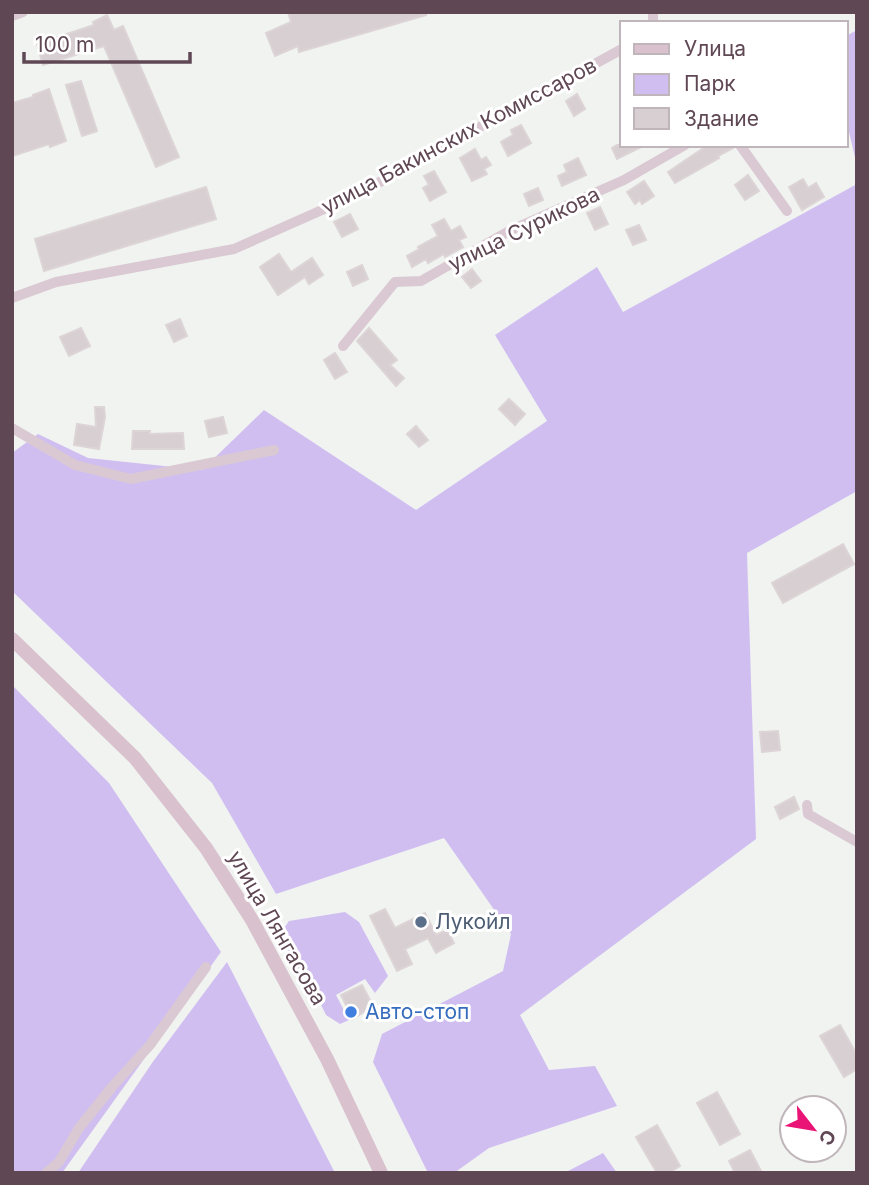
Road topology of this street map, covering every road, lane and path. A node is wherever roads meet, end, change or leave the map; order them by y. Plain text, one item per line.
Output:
1 (23, 12) edge
2 (12, 16) edge
3 (620, 50) edge
4 (682, 147) edge
5 (741, 147) edge
6 (787, 211) dead end
7 (12, 298) edge
8 (343, 346) dead end
9 (12, 428) edge
10 (274, 450) dead end
11 (12, 639) edge
12 (807, 805) dead end
13 (857, 842) edge
14 (206, 967) dead end
15 (46, 1173) edge
16 (380, 1173) edge

1 - 2 street
3 - 7 street, улица Бакинских Комиссаров
4 - 8 street, улица Сурикова
5 - 6 street
9 - 10 street
11 - 16 main road, улица Лянгасова
12 - 13 street
14 - 15 street

